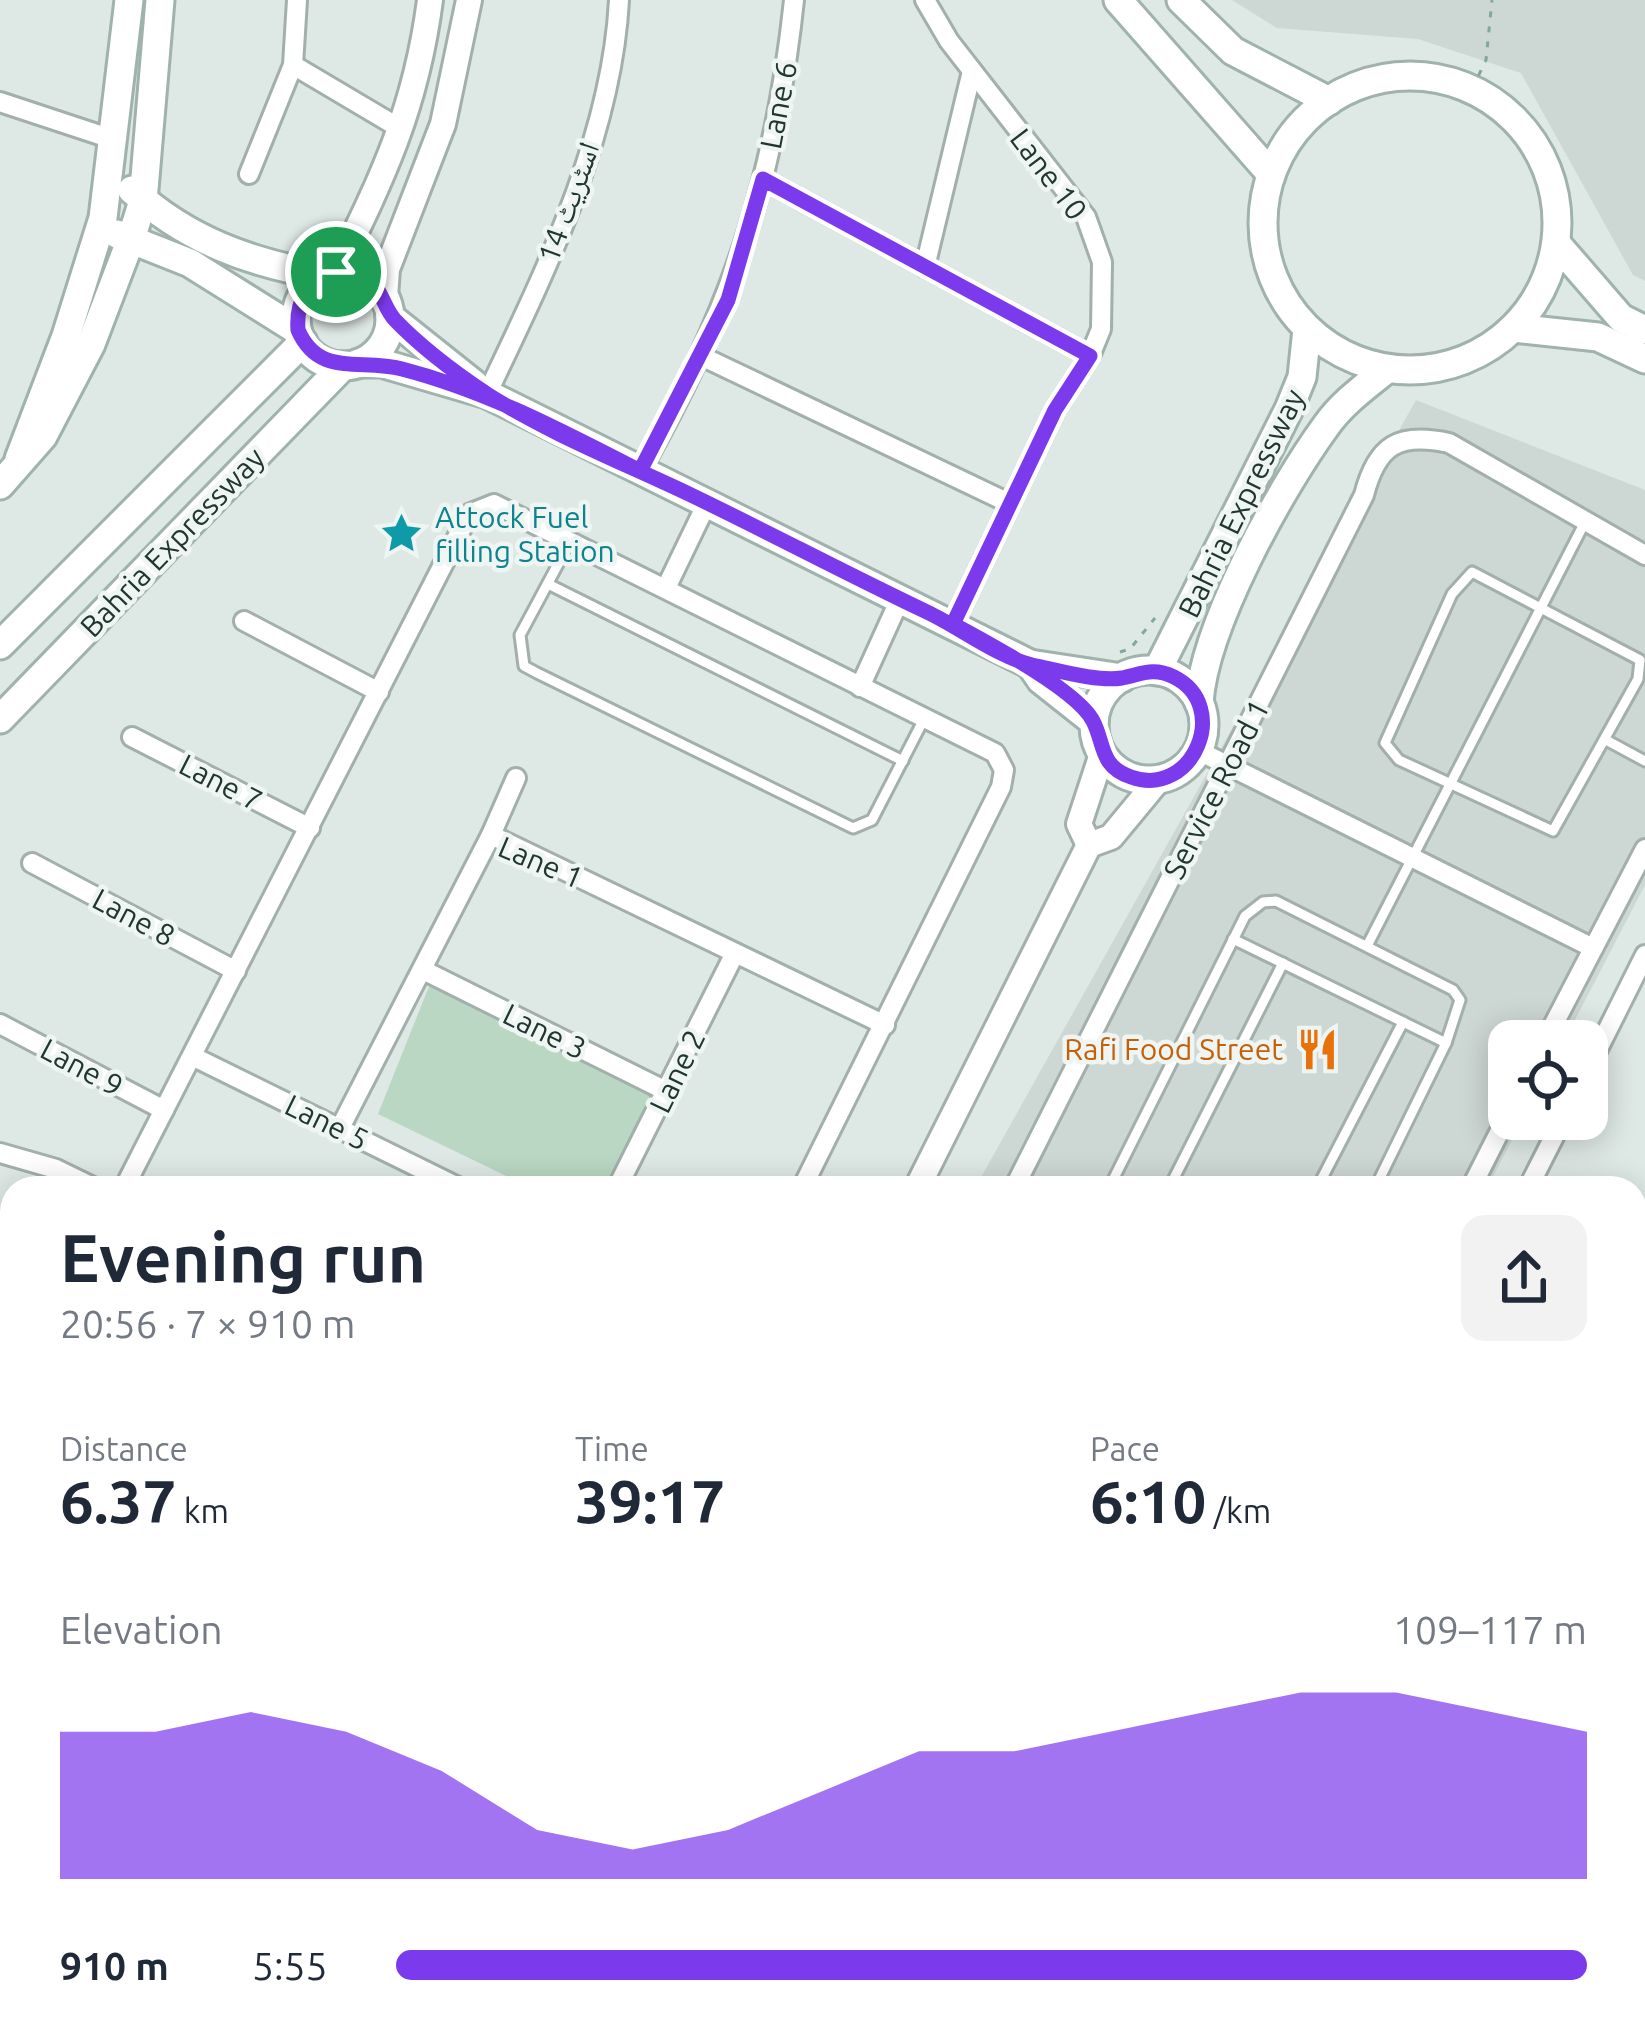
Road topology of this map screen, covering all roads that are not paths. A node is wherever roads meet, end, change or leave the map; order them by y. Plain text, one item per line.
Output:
1 (129, 0) edge
2 (160, 0) edge
3 (297, 0) edge
4 (430, 0) edge
5 (469, 0) edge
6 (620, 0) edge
7 (794, 0) edge
8 (926, 0) edge
9 (1118, 0) edge
10 (1181, 0) edge
11 (292, 65) junction
12 (972, 70) junction
13 (1329, 100) junction
14 (0, 102) edge
15 (401, 129) junction
16 (115, 140) junction
17 (111, 171) junction
18 (249, 174) dead end
19 (1271, 174) junction
20 (763, 179) junction
21 (143, 201) junction
22 (99, 229) junction
23 (131, 239) junction
24 (1556, 243) junction
25 (926, 267) junction
26 (329, 274) junction
27 (388, 307) junction
28 (1514, 328) junction
29 (1307, 329) junction
30 (1645, 330) edge
31 (300, 336) junction
32 (701, 356) junction
33 (1090, 356) junction
34 (1645, 359) edge
35 (351, 364) junction
36 (1388, 369) junction
37 (487, 394) junction
38 (640, 471) junction
39 (9, 474) edge
40 (707, 503) junction
41 (1009, 503) junction
42 (1585, 522) junction
43 (572, 539) junction
44 (1645, 555) edge
45 (548, 584) junction
46 (665, 588) junction
47 (901, 599) junction
48 (1542, 608) junction
49 (244, 621) dead end
50 (953, 624) junction
51 (0, 645) edge
52 (1030, 664) junction
53 (1157, 671) junction
54 (1122, 678) junction
55 (860, 687) junction
56 (379, 692) junction
57 (1198, 703) junction
58 (0, 719) edge
59 (924, 719) junction
60 (1094, 722) junction
61 (132, 737) dead end
62 (1606, 740) junction
63 (1197, 750) junction
64 (1102, 754) junction
65 (1645, 760) edge
66 (903, 761) junction
67 (1228, 764) junction
68 (516, 778) dead end
69 (1159, 779) junction
70 (1454, 787) junction
71 (310, 828) junction
72 (491, 836) junction
73 (1089, 845) junction
74 (1645, 849) edge
75 (1414, 855) junction
76 (32, 863) dead end
77 (1233, 939) junction
78 (1368, 944) junction
79 (1593, 948) junction
80 (735, 953) junction
81 (1644, 960) edge
82 (1283, 963) junction
83 (236, 970) junction
84 (423, 970) junction
85 (1556, 1020) edge
86 (1403, 1022) junction
87 (0, 1024) edge
88 (885, 1025) junction
89 (1608, 1030) edge
90 (1446, 1043) junction
91 (194, 1057) junction
92 (668, 1092) junction
93 (164, 1110) junction
94 (340, 1128) junction
95 (1495, 1140) edge
96 (1552, 1140) edge
97 (0, 1153) edge
98 (70, 1176) edge
99 (130, 1176) edge
100 (433, 1176) edge
101 (623, 1176) edge
102 (808, 1176) edge
103 (923, 1176) edge
104 (1020, 1176) edge
105 (1115, 1176) edge
106 (1175, 1176) edge
107 (1323, 1176) edge
108 (1381, 1176) edge
109 (1477, 1176) edge
110 (1534, 1176) edge

1 - 16 main road
2 - 21 main road
3 - 11 street
4 - 15 street
5 - 27 street
6 - 37 street, اسٹریٹ 14
7 - 20 street, Lane 6
8 - 12 street, Lane 10
9 - 19 main road
10 - 13 main road
11 - 15 street
11 - 18 street
12 - 25 street
12 - 33 street, Lane 10
13 - 19 main road
13 - 24 main road
14 - 16 street
15 - 26 street
16 - 17 main road
17 - 21 main road
17 - 22 main road
19 - 29 main road
20 - 25 street
20 - 32 street, Lane 6
21 - 23 main road
21 - 26 main road
22 - 23 main road
22 - 39 main road
23 - 31 main road
23 - 39 main road
24 - 28 main road
24 - 30 main road
25 - 33 street
26 - 27 main road
26 - 31 main road
27 - 35 main road
27 - 37 main road
28 - 34 main road
28 - 36 main road
29 - 36 main road
29 - 53 main road, Bahria Expressway
31 - 35 main road
31 - 51 main road, Bahria Expressway
32 - 38 street, Lane 6
32 - 41 street
33 - 41 street, Lane 10
35 - 37 main road
35 - 58 main road, Bahria Expressway
36 - 57 main road, Bahria Expressway
37 - 38 main road
38 - 40 main road
40 - 46 street
40 - 47 main road
41 - 50 street, Lane 10
42 - 44 street
42 - 48 lane
42 - 67 street, Service Road 1
43 - 45 lane
43 - 46 street
43 - 56 street
45 - 66 lane
45 - 66 lane
46 - 55 street
47 - 50 main road
47 - 55 street
48 - 62 lane
48 - 70 lane
48 - 70 lane
49 - 56 street
50 - 52 main road
52 - 54 main road
52 - 60 main road
53 - 54 main road
53 - 57 main road
54 - 60 main road
55 - 59 street
56 - 71 street
57 - 63 main road
59 - 66 lane
59 - 88 street
60 - 64 main road
61 - 71 street, Lane 7
62 - 65 lane
62 - 70 lane
63 - 67 street
63 - 69 main road
64 - 69 main road
64 - 73 street
67 - 75 street
67 - 104 street, Service Road 1
68 - 72 street
69 - 73 street
70 - 75 lane
71 - 83 street
72 - 80 street, Lane 1
72 - 84 street, Lane 1
73 - 103 street
74 - 79 street
75 - 78 lane
75 - 79 street
76 - 83 street, Lane 8
77 - 78 lane
77 - 82 lane
77 - 105 lane
78 - 90 lane
79 - 85 street
80 - 88 street, Lane 1
80 - 92 street, Lane 2
81 - 89 street
82 - 86 lane
82 - 106 lane
83 - 91 street
84 - 92 street, Lane 3
84 - 94 street, Lane 1
86 - 90 lane
86 - 107 lane
87 - 93 street, Lane 9
88 - 102 street
90 - 108 lane
91 - 93 street
91 - 94 street, Lane 5
92 - 101 street, Lane 2
93 - 99 street
94 - 100 street, Lane 5
95 - 109 street
96 - 110 street
97 - 98 street

